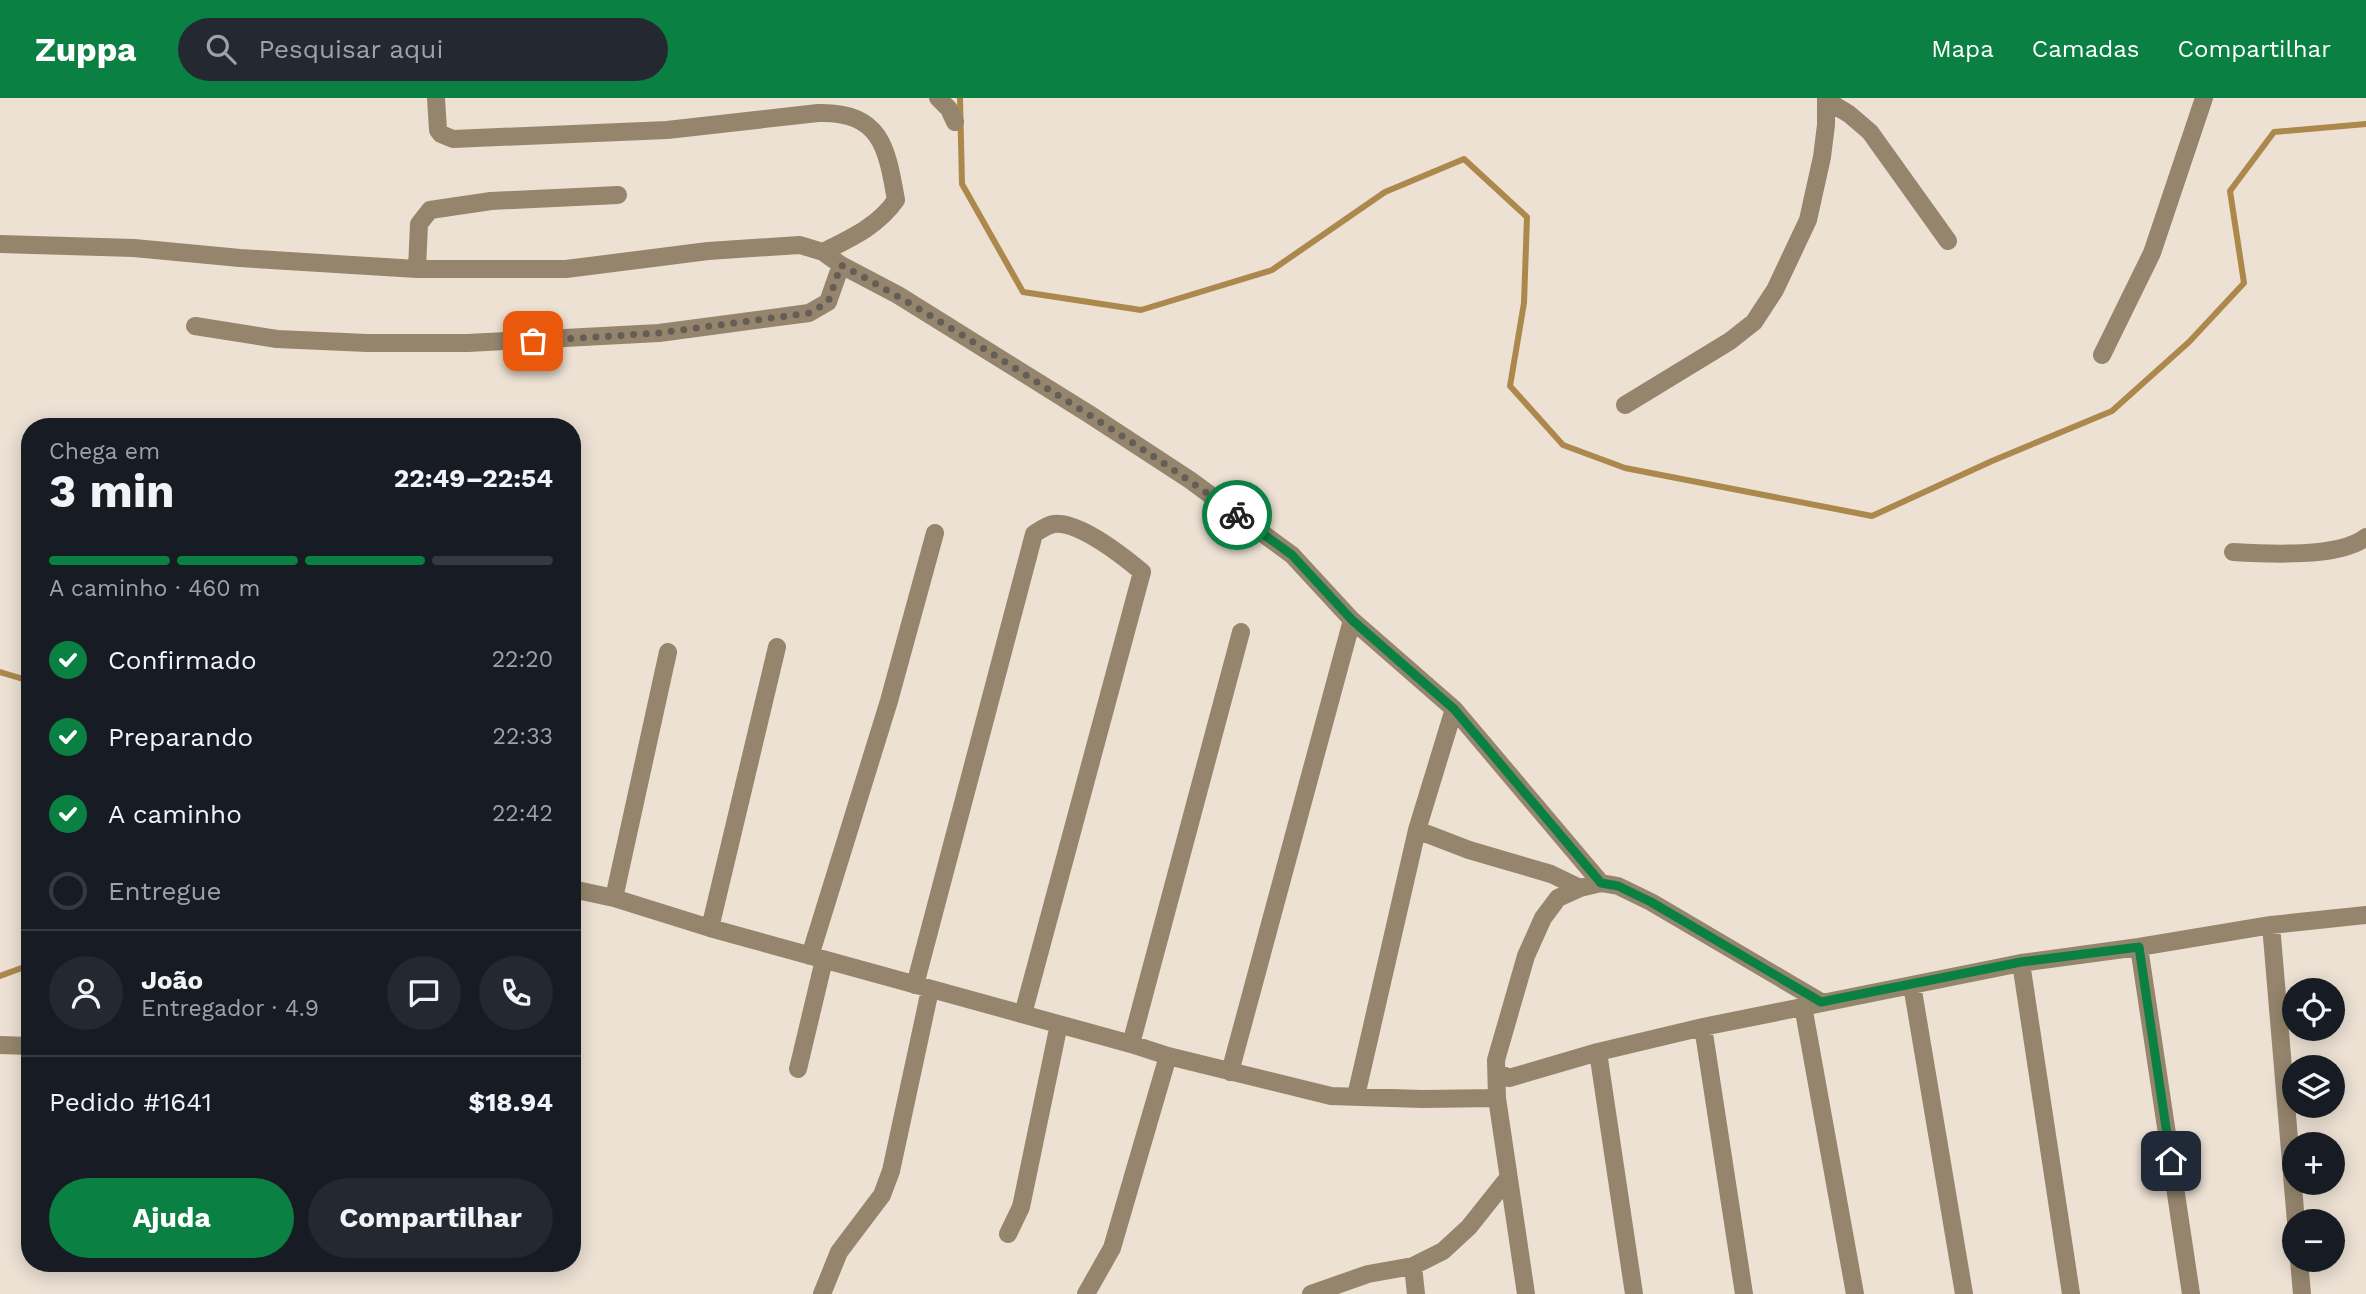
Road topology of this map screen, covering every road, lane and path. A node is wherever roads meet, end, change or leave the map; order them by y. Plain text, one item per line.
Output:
1 (436, 98) edge
2 (938, 98) edge
3 (2204, 98) edge
4 (1826, 99) edge
5 (955, 122) dead end
6 (618, 195) dead end
7 (1948, 241) dead end
8 (0, 244) edge
9 (823, 252) junction
10 (841, 265) junction
11 (417, 269) junction
12 (195, 326) dead end
13 (2102, 355) dead end
14 (1625, 405) dead end
15 (935, 533) dead end
16 (2366, 537) edge
17 (2234, 552) dead end
18 (1352, 620) junction
19 (1241, 632) dead end
20 (777, 647) dead end
21 (668, 652) dead end
22 (1454, 709) junction
23 (1418, 830) junction
24 (1601, 883) junction
25 (1580, 888) junction
26 (581, 891) edge
27 (614, 898) junction
28 (2366, 915) edge
29 (2271, 925) junction
30 (710, 929) junction
31 (2139, 947) junction
32 (817, 958) junction
33 (2021, 962) junction
34 (1912, 985) junction
35 (922, 988) junction
36 (1812, 1004) junction
37 (1023, 1014) junction
38 (1059, 1024) junction
39 (1703, 1027) junction
40 (1131, 1044) junction
41 (0, 1045) edge
42 (21, 1046) edge
43 (1598, 1052) junction
44 (1168, 1056) junction
45 (798, 1069) dead end
46 (1230, 1072) junction
47 (1497, 1072) junction
48 (1356, 1096) junction
49 (1497, 1098) junction
50 (1508, 1178) junction
51 (2295, 1209) edge
52 (1008, 1234) dead end
53 (1413, 1266) junction
54 (2300, 1272) edge
55 (822, 1294) edge
56 (1086, 1294) edge
57 (1311, 1294) edge
58 (1416, 1294) edge
59 (1526, 1294) edge
60 (1634, 1294) edge
61 (1744, 1294) edge
62 (1855, 1294) edge
63 (1964, 1294) edge
64 (2071, 1294) edge
65 (2191, 1294) edge
66 (2302, 1294) edge

1 - 9 street
2 - 5 street
3 - 13 street
4 - 7 street
4 - 14 street
6 - 11 street
8 - 11 street
9 - 10 street
9 - 11 street
10 - 12 street
10 - 18 street
15 - 32 street
16 - 17 street
18 - 22 street
18 - 46 street
19 - 40 street
20 - 30 street
21 - 27 street
22 - 23 street
22 - 24 street
23 - 25 street
23 - 48 street
24 - 25 street
24 - 36 street
25 - 47 street
26 - 27 street
27 - 30 street
28 - 29 street
29 - 31 street
29 - 51 street
30 - 32 street
31 - 33 street
31 - 65 street
32 - 35 street
32 - 45 street
33 - 34 street
33 - 64 street
34 - 36 street
34 - 63 street
35 - 37 street
35 - 37 street
35 - 55 street
36 - 39 street
36 - 62 street
37 - 38 street
38 - 40 street
38 - 52 street
39 - 43 street
39 - 61 street
40 - 44 street
41 - 42 street
43 - 47 street
43 - 60 street
44 - 46 street
44 - 56 street
46 - 48 street
47 - 49 street
48 - 49 street
49 - 50 street
50 - 53 street
50 - 59 street
53 - 57 street
53 - 58 street
54 - 66 street

